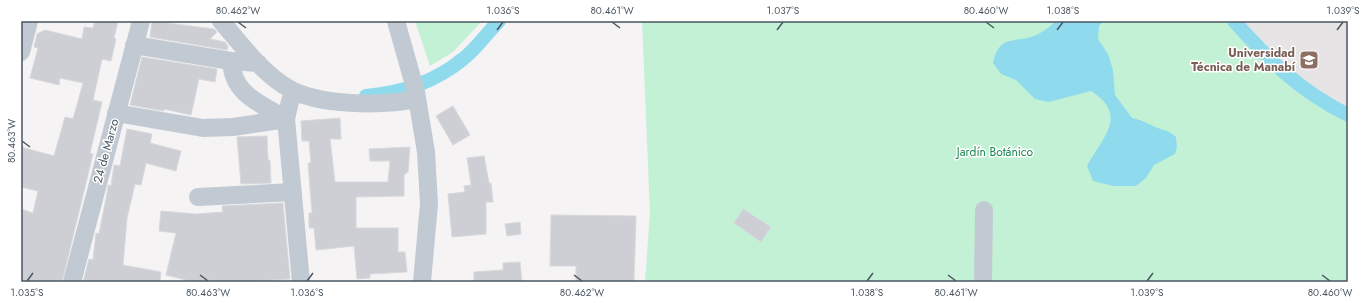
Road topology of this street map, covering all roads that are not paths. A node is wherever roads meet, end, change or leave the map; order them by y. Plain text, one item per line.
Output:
1 (29, 21) edge
2 (141, 21) edge
3 (221, 21) edge
4 (396, 21) edge
5 (134, 45) junction
6 (21, 52) edge
7 (231, 61) junction
8 (258, 63) junction
9 (415, 89) junction
10 (296, 92) junction
11 (116, 114) junction
12 (286, 119) junction
13 (293, 192) junction
14 (198, 197) dead end
15 (984, 210) dead end
16 (72, 282) edge
17 (301, 282) edge
18 (421, 282) edge
19 (983, 282) edge

1 - 6 street
2 - 5 street, 24 de Marzo
3 - 8 street
4 - 9 street
5 - 7 street
5 - 11 street, 24 de Marzo
7 - 8 street
7 - 12 street
8 - 10 street
9 - 10 street
9 - 18 street
10 - 12 street
11 - 12 street
11 - 16 street, 24 de Marzo
12 - 13 street
13 - 14 street
13 - 17 street
15 - 19 street

